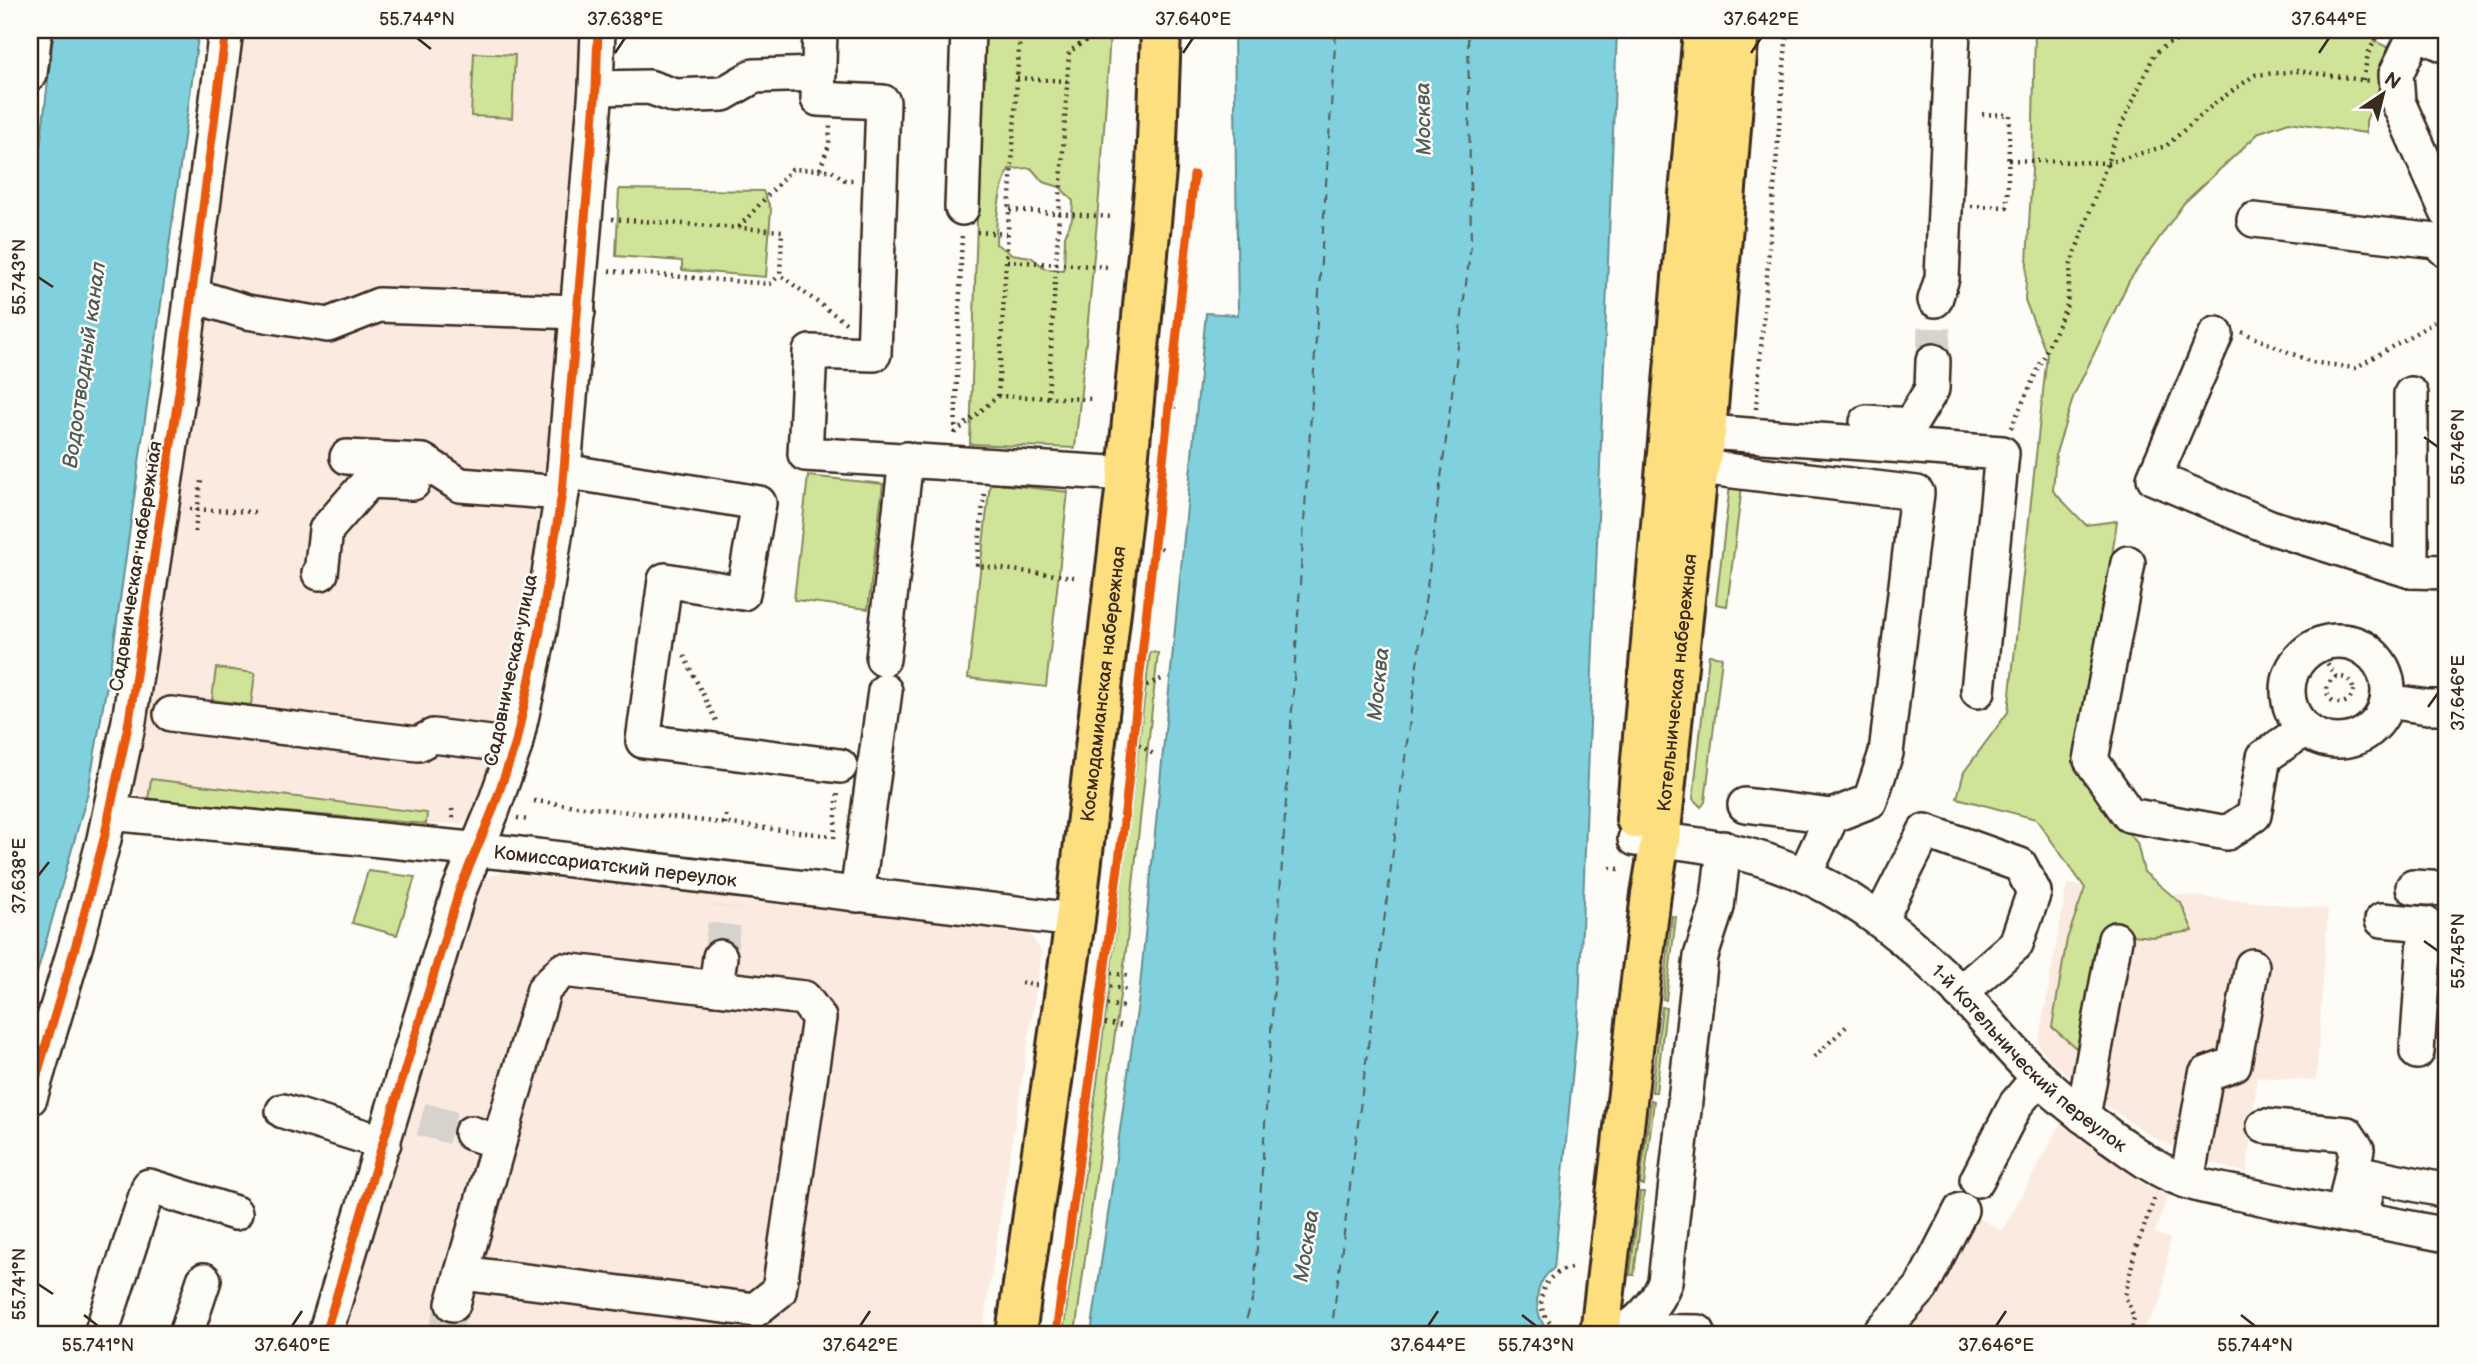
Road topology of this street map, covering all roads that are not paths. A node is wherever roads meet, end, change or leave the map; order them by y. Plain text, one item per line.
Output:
1 (35, 30) edge
2 (226, 30) edge
3 (598, 30) edge
4 (820, 30) edge
5 (968, 30) edge
6 (1161, 30) edge
7 (1703, 30) edge
8 (1739, 30) edge
9 (1953, 30) edge
10 (2416, 31) edge
11 (2447, 46) edge
12 (30, 75) edge
13 (825, 87) junction
14 (596, 88) junction
15 (2393, 102) junction
16 (2436, 152) edge
17 (962, 208) dead end
18 (2255, 220) dead end
19 (2443, 234) edge
20 (456, 286) dead end
21 (191, 295) junction
22 (1935, 300) tunnel mouth
23 (579, 304) junction
24 (2216, 334) road end
25 (1933, 361) tunnel mouth
26 (2411, 394) dead end
27 (1704, 437) junction
28 (347, 457) dead end
29 (906, 459) junction
30 (443, 474) junction
31 (1127, 474) junction
32 (563, 482) junction
33 (2128, 563) dead end
34 (2411, 571) junction
35 (2447, 572) edge
36 (319, 573) dead end
37 (883, 659) dead end
38 (885, 691) dead end
39 (1978, 691) dead end
40 (2387, 701) junction
41 (2447, 707) edge
42 (171, 713) dead end
43 (2305, 729) junction
44 (515, 746) junction
45 (841, 766) road end
46 (1745, 805) dead end
47 (110, 813) junction
48 (1832, 816) junction
49 (1724, 848) junction
50 (475, 849) junction
51 (1638, 849) junction
52 (1805, 874) junction
53 (2413, 887) dead end
54 (2447, 889) edge
55 (857, 895) junction
56 (1075, 920) junction
57 (1880, 920) junction
58 (2382, 920) dead end
59 (2115, 939) dead end
60 (2252, 966) dead end
61 (1961, 993) junction
62 (2434, 993) edge
63 (2417, 1052) dead end
64 (2038, 1078) junction
65 (30, 1098) edge
66 (283, 1111) dead end
67 (2083, 1116) junction
68 (2264, 1126) dead end
69 (384, 1143) junction
70 (1977, 1180) dead end
71 (2172, 1186) junction
72 (2447, 1191) edge
73 (1962, 1210) dead end
74 (234, 1213) dead end
75 (2352, 1217) junction
76 (2447, 1235) edge
77 (462, 1273) junction
78 (204, 1280) dead end
79 (453, 1304) tunnel mouth
80 (1572, 1332) edge
81 (1698, 1332) dead end
82 (1613, 1333) edge
83 (101, 1334) edge
84 (186, 1334) edge
85 (325, 1334) edge
86 (1016, 1334) edge
87 (1879, 1334) edge

1 - 12 street
2 - 21 street, Садовническая набережная
3 - 14 street, Садовническая улица
4 - 13 street
5 - 17 street
6 - 31 main road, Космодамианская набережная
7 - 51 main road, Котельническая набережная
8 - 27 main road, Котельническая набережная
9 - 22 street
10 - 11 street
10 - 15 street
13 - 14 street
13 - 29 street
14 - 23 street, Садовническая улица
15 - 16 street
15 - 19 street
16 - 19 street
18 - 19 street
20 - 23 street
21 - 23 street
21 - 47 street, Садовническая набережная
23 - 32 street, Садовническая улица
24 - 34 street
25 - 27 street
26 - 34 street
27 - 39 street
27 - 48 street
27 - 51 main road, Котельническая набережная
28 - 30 street
29 - 31 street
29 - 37 street
30 - 32 street
30 - 36 street
31 - 56 main road, Космодамианская набережная
32 - 44 street, Садовническая улица
32 - 45 street
33 - 43 street
34 - 35 street
38 - 55 street
40 - 41 street
40 - 43 street
40 - 43 street
42 - 44 street
44 - 50 street, Садовническая улица
46 - 48 street
47 - 50 street, Комиссариатский переулок
47 - 65 street, Садовническая набережная
48 - 52 street
49 - 51 street, 1-й Котельнический переулок
49 - 52 street, 1-й Котельнический переулок
49 - 82 street
50 - 55 street, Комиссариатский переулок
50 - 69 street, Садовническая улица
51 - 80 main road, Котельническая набережная
51 - 82 main road, Котельническая набережная
52 - 57 street, 1-й Котельнический переулок
53 - 54 street
55 - 56 street, Комиссариатский переулок
56 - 86 main road, Космодамианская набережная
57 - 61 street, 1-й Котельнический переулок
57 - 61 street
58 - 62 street
59 - 67 street
60 - 71 street
61 - 64 street, 1-й Котельнический переулок
62 - 63 street
64 - 67 street, 1-й Котельнический переулок
64 - 70 street
66 - 69 street
67 - 71 street, 1-й Котельнический переулок
68 - 75 street
69 - 85 street, Садовническая улица
71 - 75 street, 1-й Котельнический переулок
72 - 75 street
73 - 87 street
74 - 83 street
75 - 76 street, 1-й Котельнический переулок
77 - 77 street
77 - 79 street
78 - 84 street
81 - 82 street

